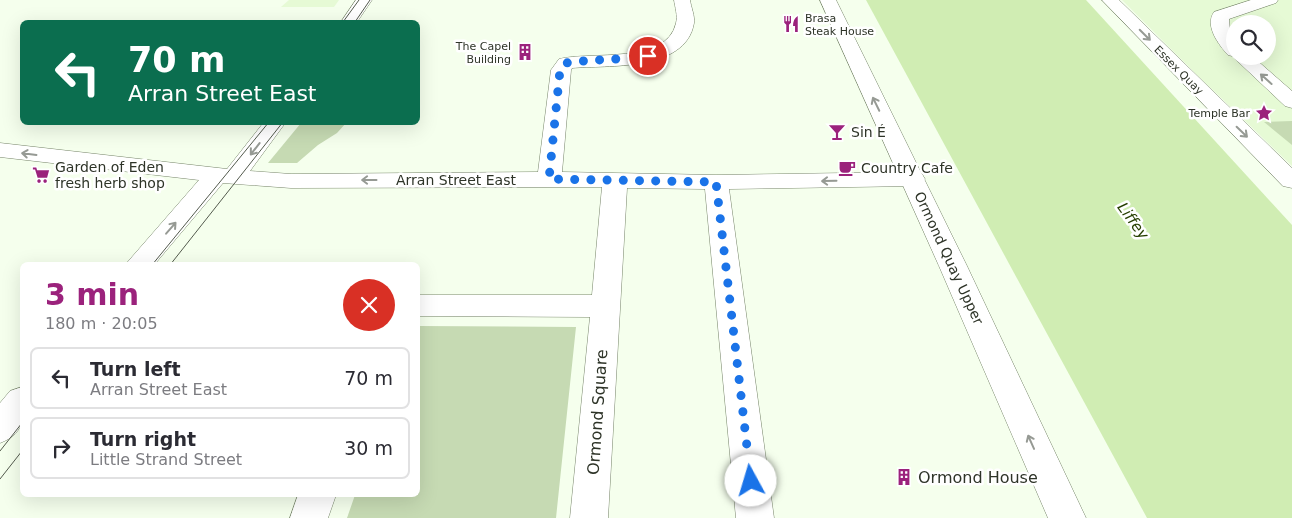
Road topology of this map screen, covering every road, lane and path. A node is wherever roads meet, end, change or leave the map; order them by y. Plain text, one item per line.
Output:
1 (364, 0) edge
2 (682, 0) edge
3 (828, 0) edge
4 (1110, 0) edge
5 (1270, 0) edge
6 (350, 20) edge
7 (1226, 42) edge
8 (1251, 65) edge
9 (1292, 102) edge
10 (273, 125) edge
11 (0, 150) edge
12 (226, 176) junction
13 (549, 179) junction
14 (615, 180) junction
15 (913, 180) junction
16 (1292, 181) edge
17 (716, 182) junction
18 (142, 262) edge
19 (420, 305) edge
20 (605, 306) junction
21 (20, 403) edge
22 (0, 428) edge
23 (316, 497) edge
24 (309, 518) edge
25 (589, 518) edge
26 (755, 518) edge
27 (1067, 518) edge

1 - 6 street
2 - 13 street
15 -> 3 street, Ormond Quay Upper
4 -> 16 street, Essex Quay
5 - 7 street
9 -> 8 street
10 -> 12 street
12 -> 11 street, Arran Street East
13 -> 12 street, Arran Street East
18 -> 12 street
13 - 14 street, Arran Street East
14 - 17 street, Arran Street East
14 - 20 street, Ormond Square
15 -> 17 street, Arran Street East
27 -> 15 street, Ormond Quay Upper
17 - 26 street
19 - 20 street
20 - 25 street, Ormond Square
21 - 22 street
23 - 24 street

